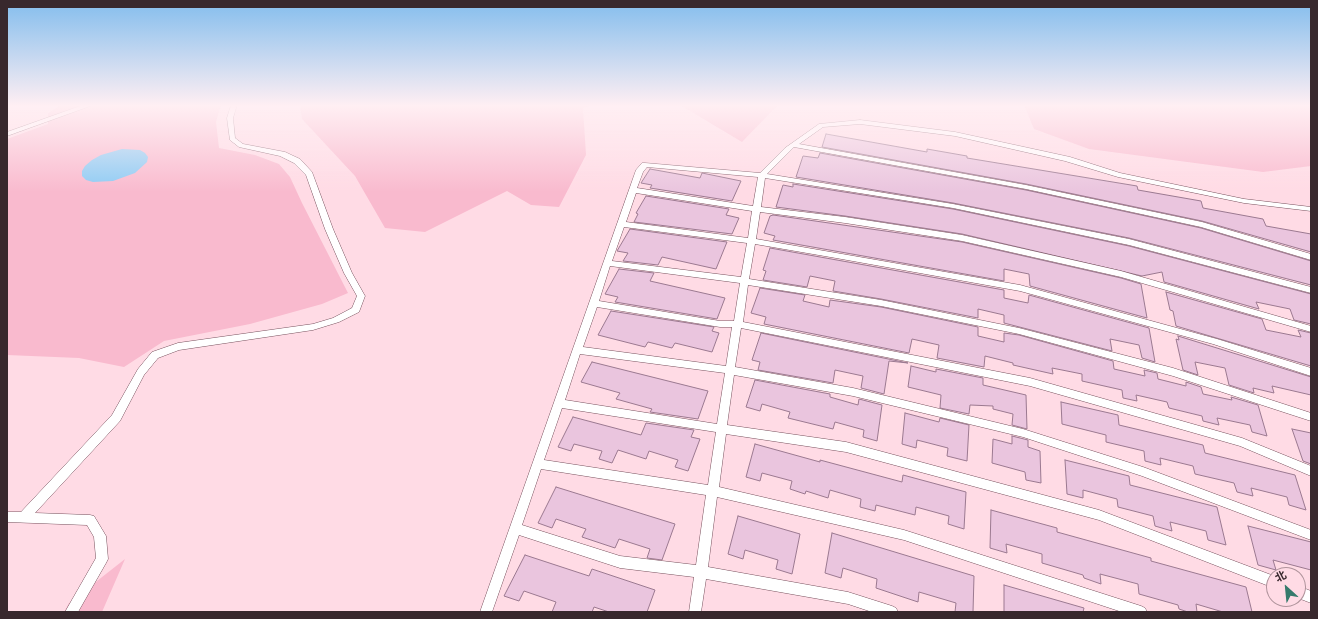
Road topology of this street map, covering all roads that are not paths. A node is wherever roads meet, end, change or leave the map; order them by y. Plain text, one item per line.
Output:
1 (232, 134) edge
2 (808, 134) edge
3 (952, 134) edge
4 (792, 146) junction
5 (762, 175) junction
6 (633, 190) junction
7 (757, 209) junction
8 (1311, 209) edge
9 (621, 224) junction
10 (752, 241) junction
11 (1311, 257) edge
12 (608, 263) junction
13 (746, 281) junction
14 (1311, 290) edge
15 (594, 303) junction
16 (738, 324) junction
17 (1311, 329) edge
18 (577, 350) junction
19 (730, 370) junction
20 (1311, 372) edge
21 (559, 403) junction
22 (1311, 417) edge
23 (722, 429) junction
24 (538, 464) junction
25 (1311, 471) edge
26 (712, 491) junction
27 (7, 517) edge
28 (24, 517) junction
29 (516, 529) junction
30 (1311, 535) edge
31 (701, 572) junction
32 (1266, 579) edge
33 (71, 612) edge
34 (486, 612) edge
35 (695, 612) edge
36 (892, 612) edge
37 (1141, 612) edge

1 - 28 lane
2 - 4 lane
3 - 8 lane
4 - 5 lane
4 - 11 lane
5 - 6 lane
5 - 7 lane
5 - 14 lane
6 - 7 lane
6 - 9 lane
7 - 10 lane
7 - 17 lane
9 - 10 lane
9 - 12 lane
10 - 13 lane
10 - 20 lane
12 - 13 lane
12 - 15 lane
13 - 16 lane
13 - 22 lane
15 - 16 lane
15 - 18 lane
16 - 19 lane
16 - 25 lane
18 - 19 lane
18 - 21 lane
19 - 23 lane
19 - 30 lane
21 - 23 lane
21 - 24 lane
23 - 26 lane
23 - 32 lane
24 - 26 lane
24 - 29 lane
26 - 31 lane
26 - 37 lane
27 - 28 lane
28 - 33 lane
29 - 31 lane
29 - 34 lane
31 - 35 lane
31 - 36 lane

